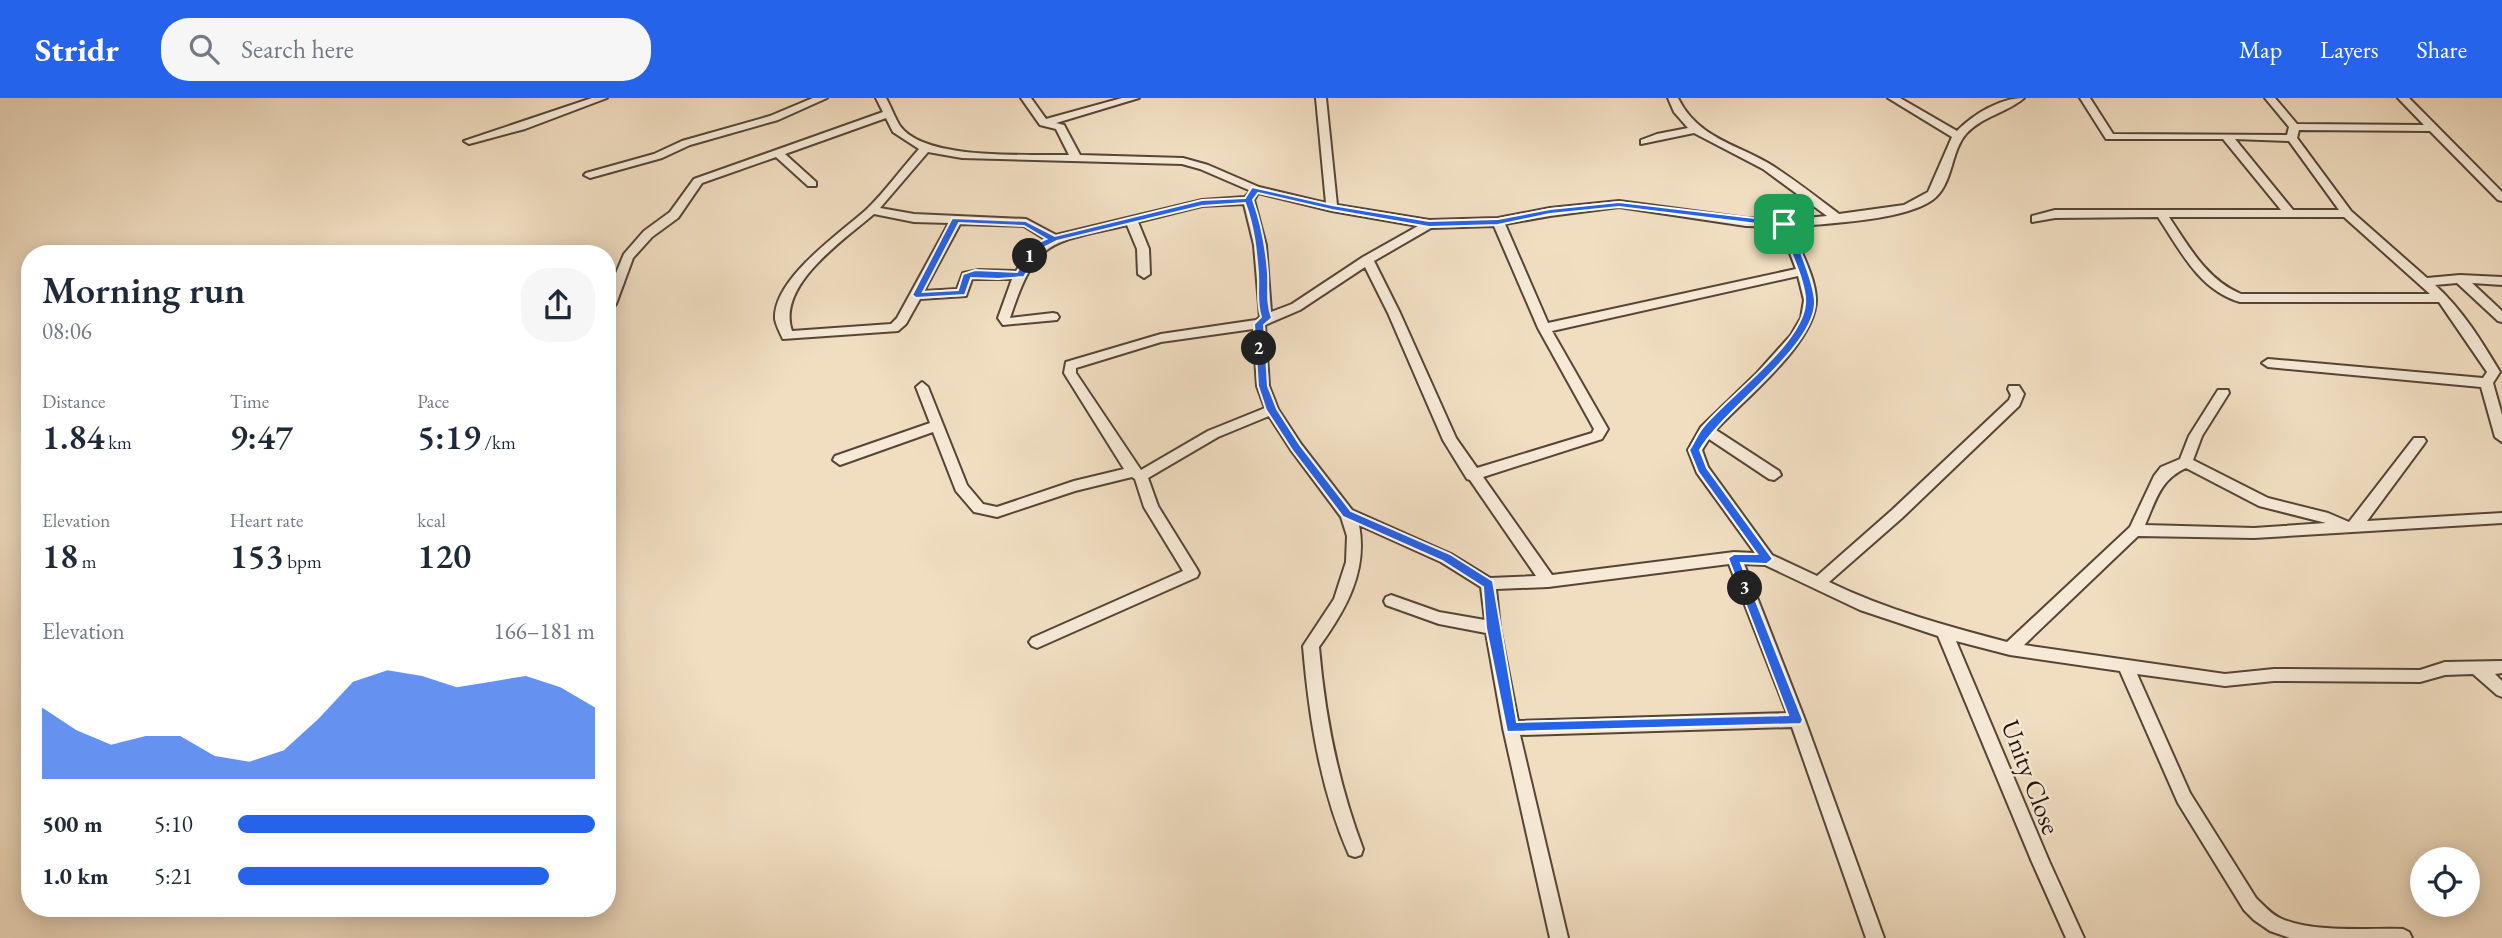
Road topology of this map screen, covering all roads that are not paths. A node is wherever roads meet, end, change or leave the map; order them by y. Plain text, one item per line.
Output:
1 (602, 98) edge
2 (822, 98) edge
3 (881, 98) edge
4 (1026, 98) edge
5 (1134, 98) edge
6 (1321, 98) edge
7 (1673, 98) edge
8 (1893, 98) edge
9 (2019, 98) edge
10 (2085, 98) edge
11 (2270, 98) edge
12 (2403, 98) edge
13 (890, 113) junction
14 (1044, 123) junction
15 (2432, 128) junction
16 (1695, 130) junction
17 (2293, 132) junction
18 (2226, 135) junction
19 (1958, 136) junction
20 (470, 141) dead end
21 (1646, 142) dead end
22 (925, 148) junction
23 (777, 152) junction
24 (1075, 156) junction
25 (590, 175) dead end
26 (813, 184) dead end
27 (1252, 195) junction
28 (2502, 198) edge
29 (1332, 208) junction
30 (872, 210) junction
31 (2160, 212) junction
32 (2290, 213) junction
33 (2347, 213) junction
34 (1838, 219) junction
35 (2036, 219) dead end
36 (956, 220) junction
37 (1131, 220) junction
38 (1498, 222) junction
39 (1429, 224) junction
40 (1784, 224) junction
41 (1054, 239) junction
42 (1367, 260) junction
43 (1800, 272) junction
44 (1144, 274) dead end
45 (1020, 275) junction
46 (2460, 279) junction
47 (2502, 281) edge
48 (2427, 282) junction
49 (616, 288) edge
50 (916, 295) junction
51 (2442, 298) junction
52 (1052, 317) dead end
53 (2502, 318) edge
54 (1263, 321) junction
55 (1544, 328) junction
56 (2268, 363) dead end
57 (2486, 383) junction
58 (922, 387) dead end
59 (2014, 389) dead end
60 (2222, 393) dead end
61 (1272, 410) junction
62 (936, 426) junction
63 (1706, 430) junction
64 (2501, 432) edge
65 (2419, 441) dead end
66 (840, 460) dead end
67 (2186, 462) junction
68 (1137, 474) junction
69 (1472, 475) junction
70 (1774, 475) dead end
71 (1347, 514) junction
72 (2502, 518) edge
73 (2350, 525) junction
74 (2135, 530) junction
75 (1734, 558) junction
76 (1767, 559) junction
77 (1548, 581) junction
78 (1819, 583) junction
79 (1488, 584) junction
80 (1391, 601) dead end
81 (1493, 628) junction
82 (1944, 632) junction
83 (1037, 642) dead end
84 (2010, 649) junction
85 (2125, 666) junction
86 (2502, 667) edge
87 (2479, 670) junction
88 (2502, 690) edge
89 (1797, 720) junction
90 (1511, 728) junction
91 (1355, 849) dead end
92 (1559, 938) edge
93 (1875, 938) edge
94 (2075, 938) edge
95 (2403, 938) edge

1 - 20 street
2 - 25 street
3 - 13 street
4 - 14 street
5 - 14 street
6 - 29 street
7 - 16 street
8 - 19 street
9 - 19 street
10 - 18 street
11 - 17 street
12 - 15 street
13 - 22 street
13 - 23 street
14 - 24 street
15 - 17 street
15 - 28 street
16 - 21 street
16 - 34 street
17 - 18 street
17 - 33 street
18 - 32 street
19 - 34 street
22 - 24 street
22 - 30 street
23 - 26 street
23 - 49 street
24 - 27 street
27 - 29 street
27 - 37 street
27 - 54 street
29 - 39 street
30 - 36 street
30 - 50 street
31 - 32 street
31 - 35 street
31 - 51 street
32 - 33 street
33 - 48 street
34 - 40 street
36 - 41 street
36 - 50 street
37 - 41 street
37 - 44 street
38 - 39 street
38 - 40 street
38 - 55 street
39 - 42 street
40 - 43 street
41 - 45 street
42 - 54 street
42 - 69 street
43 - 55 street
43 - 63 street
45 - 50 street
45 - 52 street
46 - 47 street
46 - 48 street
46 - 53 street
48 - 51 street
51 - 57 street
54 - 61 street
54 - 68 street
55 - 69 street
56 - 57 street
57 - 64 street
58 - 62 street
59 - 78 street
60 - 67 street
61 - 68 street
61 - 71 street
62 - 66 street
62 - 68 street
63 - 70 street
63 - 76 street
65 - 73 street
67 - 73 street
67 - 74 street
68 - 83 street
69 - 77 street
71 - 79 street
71 - 91 street
72 - 73 street
73 - 74 street
74 - 84 street
75 - 76 street
75 - 77 street
75 - 89 street
76 - 78 street
77 - 79 street
78 - 82 street
79 - 81 street
80 - 81 street
81 - 90 street
82 - 84 street
82 - 94 street, Unity Close
84 - 85 street
85 - 87 street
85 - 95 street
86 - 87 street
87 - 88 street
89 - 90 street
89 - 93 street
90 - 92 street

